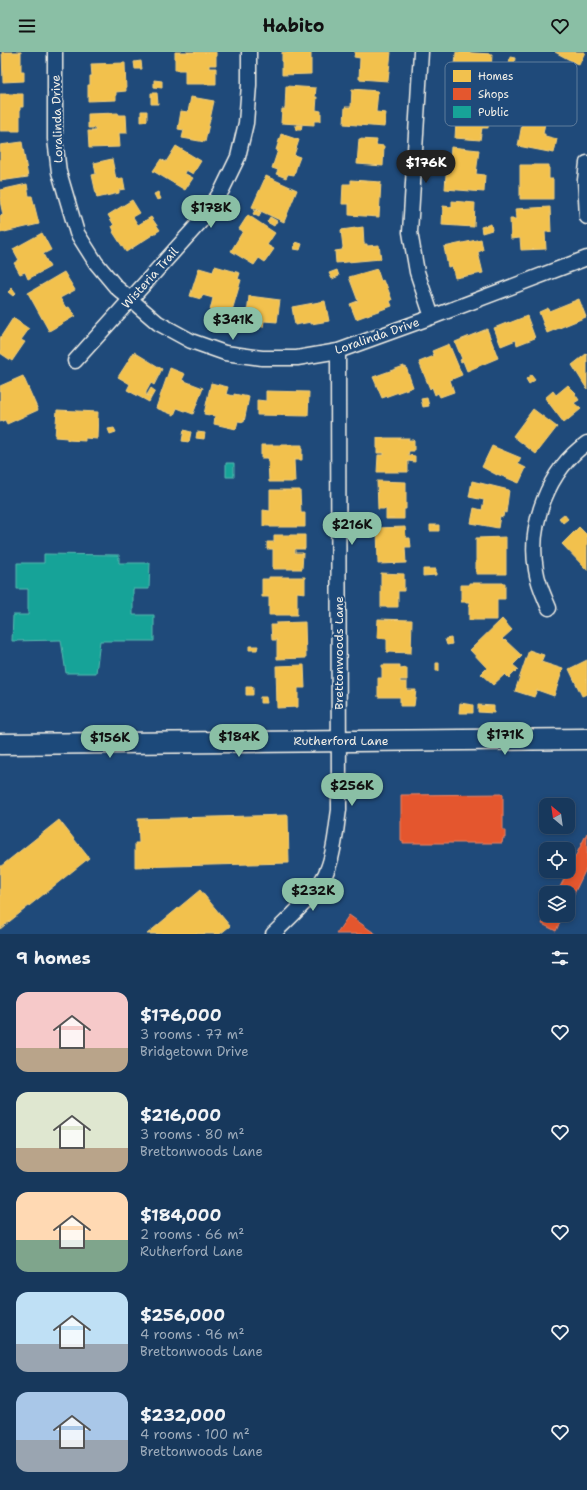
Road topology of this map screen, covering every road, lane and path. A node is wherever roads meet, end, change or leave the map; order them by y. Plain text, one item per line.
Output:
1 (55, 52) edge
2 (249, 52) edge
3 (421, 52) edge
4 (587, 163) edge
5 (587, 217) edge
6 (587, 258) edge
7 (130, 300) junction
8 (432, 317) junction
9 (338, 350) junction
10 (75, 361) dead end
11 (587, 443) edge
12 (549, 608) dead end
13 (587, 739) edge
14 (339, 741) junction
15 (0, 744) edge
16 (273, 934) edge

1 - 7 street, Loralinda Drive
2 - 7 street, Wisteria Trail
3 - 8 street
4 - 5 street
6 - 8 street, Loralinda Drive
7 - 9 street, Loralinda Drive
7 - 10 street, Wisteria Trail
8 - 9 street, Loralinda Drive
9 - 14 street, Brettonwoods Lane
11 - 12 street
13 - 14 street, Rutherford Lane
14 - 15 street, Rutherford Lane
14 - 16 street, Brettonwoods Lane

